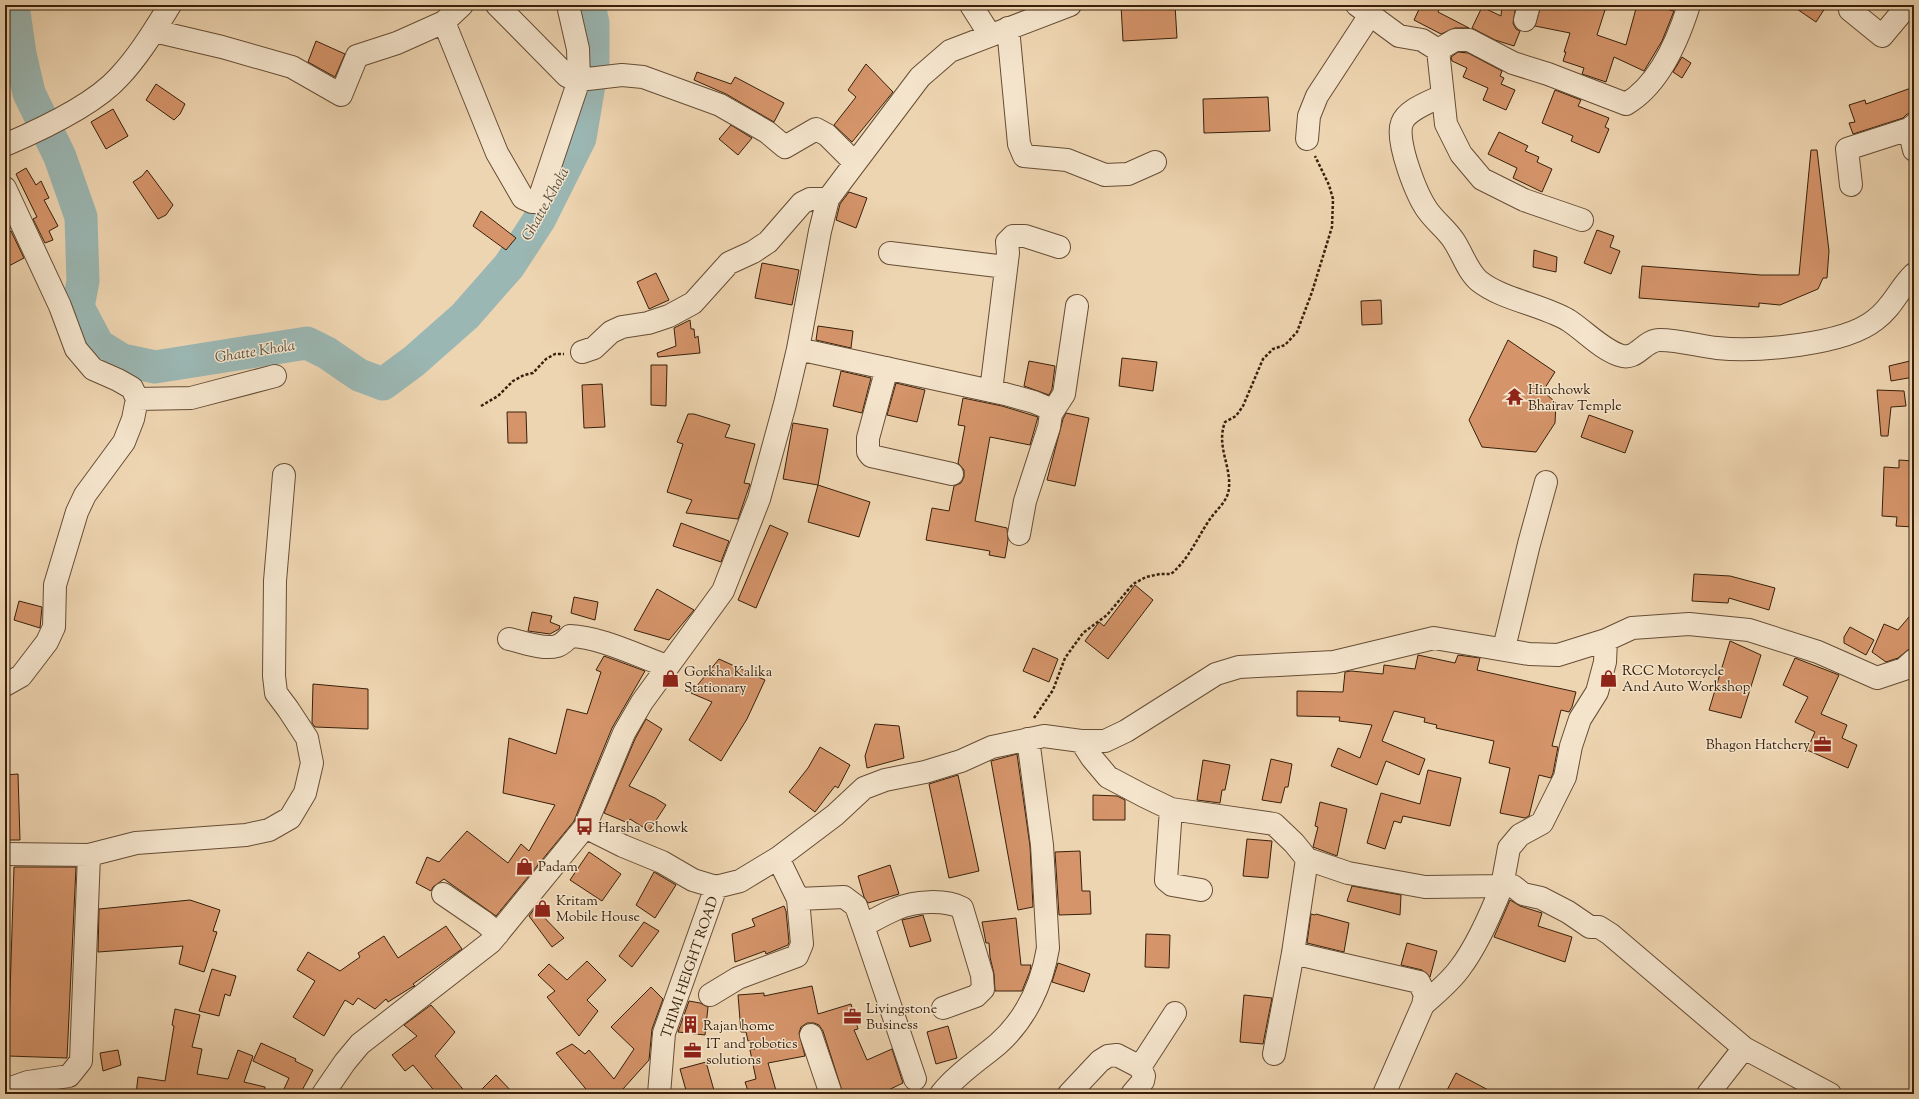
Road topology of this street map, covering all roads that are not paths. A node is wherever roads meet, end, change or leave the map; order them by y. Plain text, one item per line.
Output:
1 (170, 5) edge
2 (462, 5) edge
3 (497, 5) edge
4 (568, 5) edge
5 (971, 5) edge
6 (1070, 5) edge
7 (1689, 5) edge
8 (1908, 5) edge
9 (1852, 7) edge
10 (1364, 10) edge
11 (444, 22) junction
12 (154, 31) junction
13 (999, 32) junction
14 (1438, 50) junction
15 (579, 80) junction
16 (1443, 95) junction
17 (1911, 127) edge
18 (1307, 139) road end
19 (5, 145) edge
20 (1914, 150) edge
21 (1155, 162) dead end
22 (855, 163) junction
23 (1851, 185) dead end
24 (5, 188) edge
25 (828, 199) junction
26 (1582, 220) dead end
27 (1058, 247) dead end
28 (890, 253) dead end
29 (1006, 267) junction
30 (1914, 274) edge
31 (1077, 306) dead end
32 (798, 349) junction
33 (582, 352) road end
34 (887, 368) junction
35 (275, 376) dead end
36 (991, 391) junction
37 (137, 399) junction
38 (1051, 414) junction
39 (952, 474) dead end
40 (284, 475) dead end
41 (1546, 482) dead end
42 (1019, 534) dead end
43 (509, 639) dead end
44 (1606, 640) junction
45 (1504, 648) junction
46 (667, 666) junction
47 (1911, 668) edge
48 (5, 685) edge
49 (1028, 739) junction
50 (1081, 741) junction
51 (1171, 809) junction
52 (585, 827) junction
53 (5, 854) edge
54 (89, 855) junction
55 (778, 858) junction
56 (1307, 859) junction
57 (1502, 886) junction
58 (716, 887) junction
59 (1201, 890) dead end
60 (443, 894) dead end
61 (798, 899) junction
62 (863, 926) junction
63 (498, 934) junction
64 (1293, 953) junction
65 (710, 995) dead end
66 (1423, 1005) junction
67 (943, 1008) dead end
68 (1175, 1013) dead end
69 (811, 1035) dead end
70 (1744, 1048) junction
71 (1274, 1054) dead end
72 (1140, 1067) junction
73 (915, 1079) dead end
74 (69, 1085) edge
75 (5, 1090) edge
76 (323, 1094) edge
77 (659, 1094) edge
78 (831, 1094) edge
79 (941, 1094) edge
80 (1069, 1094) edge
81 (1132, 1094) edge
82 (1384, 1094) edge
83 (1708, 1094) edge
84 (1830, 1094) edge

1 - 12 street
2 - 11 street
3 - 15 street
4 - 15 street
5 - 13 street
6 - 13 street
7 - 14 street
8 - 9 street
10 - 14 street
10 - 18 street
11 - 12 street
11 - 15 street
12 - 19 street
13 - 21 street
13 - 22 street
14 - 16 street
15 - 22 street
16 - 26 street
16 - 30 street
17 - 20 street
17 - 23 street
22 - 25 street
24 - 37 street
25 - 32 street
25 - 33 street
27 - 29 street
28 - 29 street
29 - 36 street
31 - 38 street
32 - 34 street
32 - 46 street
34 - 36 street
34 - 39 street
35 - 37 street
36 - 38 street
37 - 48 street
38 - 42 street
40 - 54 street
41 - 45 street
43 - 46 street
44 - 45 street
44 - 47 street
44 - 57 street
45 - 50 street
46 - 52 street
49 - 50 street
49 - 55 street
49 - 79 street
50 - 51 street
51 - 56 street
51 - 59 street
52 - 58 street
52 - 63 street
53 - 54 street
54 - 74 street
55 - 58 street
55 - 61 street
56 - 57 street
56 - 64 street
57 - 66 street
57 - 70 street
58 - 77 street, THIMI HEIGHT ROAD
60 - 63 street
61 - 62 street
61 - 65 street
62 - 67 street
62 - 73 street
63 - 76 street
64 - 66 street
64 - 71 street
66 - 82 street
68 - 72 street
69 - 78 street
70 - 83 street
70 - 84 street
72 - 80 street
72 - 81 street
74 - 75 street

